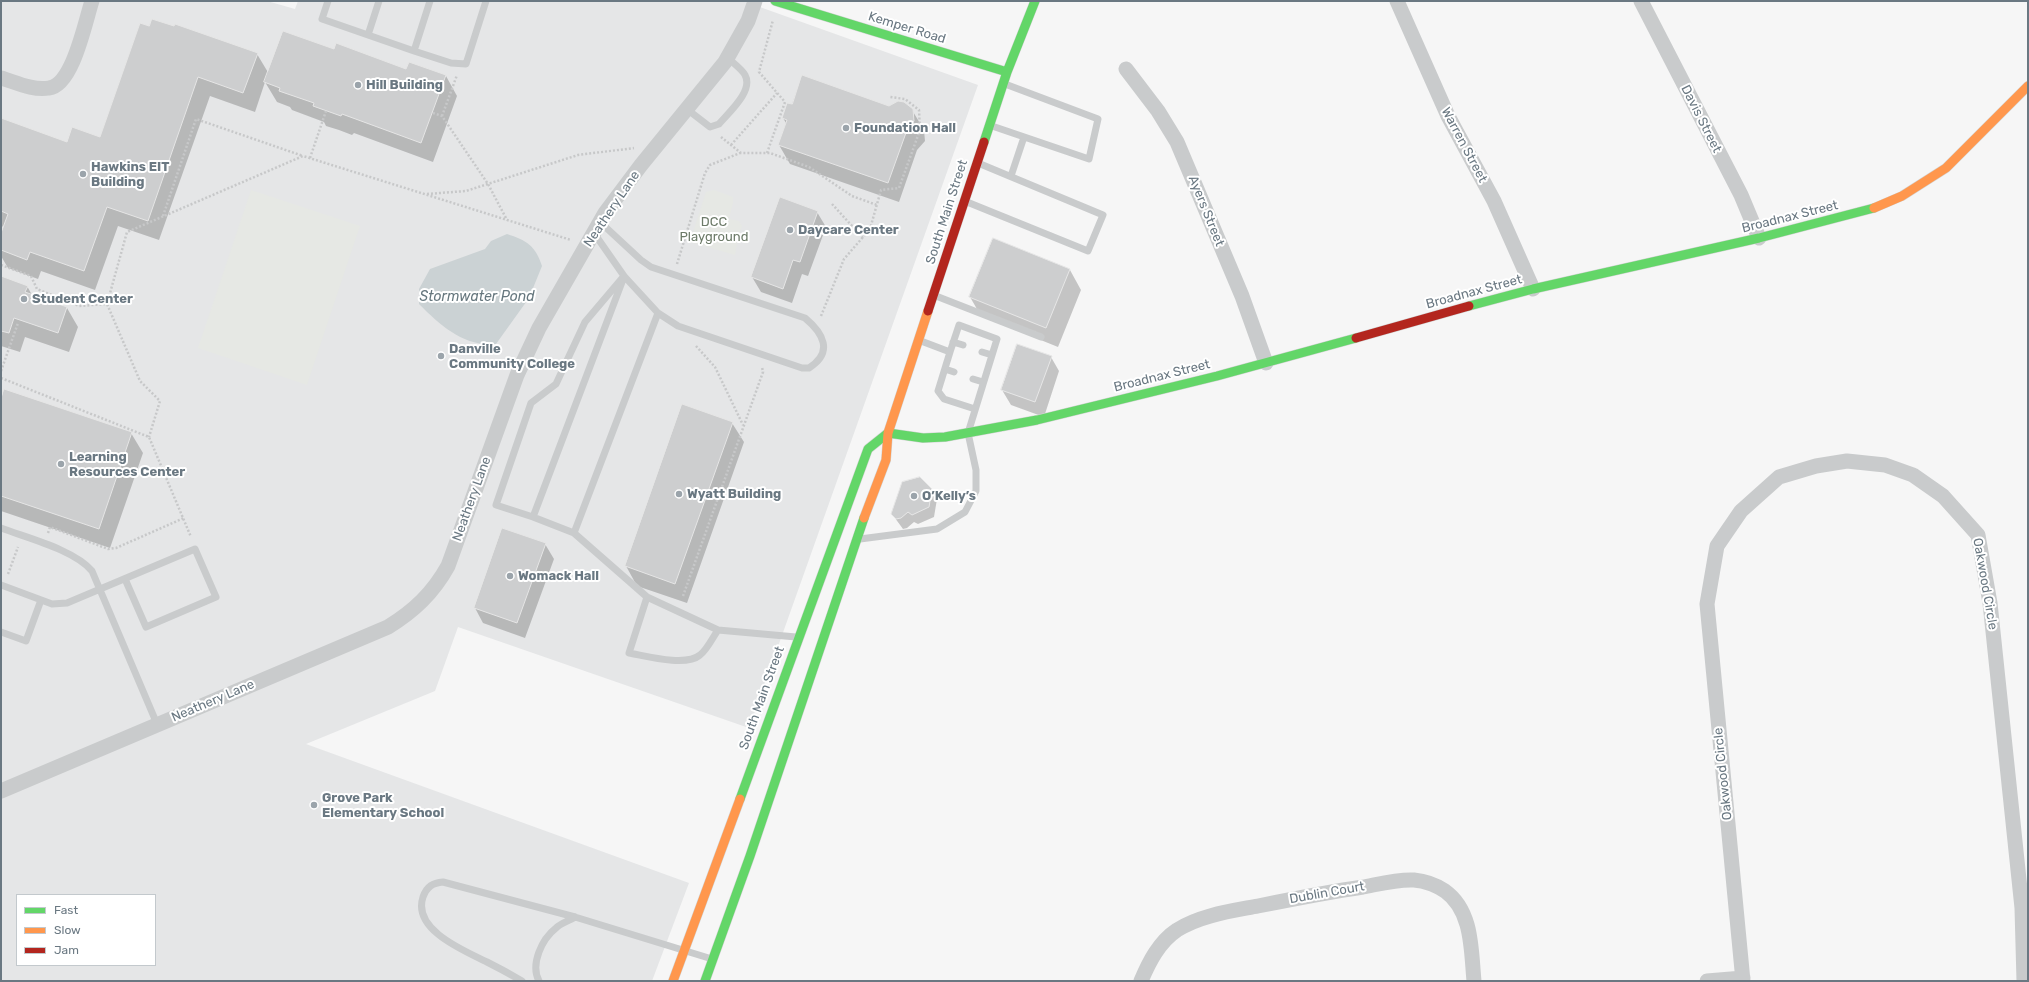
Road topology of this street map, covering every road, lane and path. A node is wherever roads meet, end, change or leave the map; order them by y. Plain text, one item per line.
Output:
1 (92, 1) edge
2 (328, 1) edge
3 (378, 1) edge
4 (430, 1) edge
5 (486, 1) edge
6 (755, 1) edge
7 (777, 1) edge
8 (1035, 1) edge
9 (1397, 1) edge
10 (1641, 1) edge
11 (368, 35) junction
12 (414, 51) junction
13 (728, 58) junction
14 (461, 64) junction
15 (1126, 69) dead end
16 (1007, 72) junction
17 (1, 78) edge
18 (1004, 83) junction
19 (2028, 86) edge
20 (777, 93) junction
21 (890, 97) dead end
22 (688, 110) junction
23 (326, 111) dead end
24 (433, 112) dead end
25 (442, 116) junction
26 (990, 125) junction
27 (710, 128) junction
28 (1024, 137) junction
29 (658, 144) junction
30 (732, 145) junction
31 (741, 153) junction
32 (767, 153) junction
33 (303, 156) junction
34 (310, 158) junction
35 (978, 162) junction
36 (1011, 176) junction
37 (488, 184) junction
38 (424, 194) junction
39 (965, 201) junction
40 (832, 204) dead end
41 (877, 205) junction
42 (163, 216) junction
43 (508, 220) junction
44 (593, 233) junction
45 (863, 238) junction
46 (1759, 238) junction
47 (1, 265) edge
48 (673, 275) junction
49 (624, 276) junction
50 (1533, 289) junction
51 (934, 295) junction
52 (107, 304) junction
53 (658, 313) junction
54 (18, 323) dead end
55 (678, 326) junction
56 (817, 328) junction
57 (1041, 337) dead end
58 (919, 340) junction
59 (953, 342) junction
60 (963, 345) dead end
61 (950, 352) junction
62 (982, 352) dead end
63 (758, 353) junction
64 (992, 355) junction
65 (1266, 363) junction
66 (945, 369) junction
67 (1, 371) edge
68 (954, 372) dead end
69 (1, 378) edge
70 (973, 378) dead end
71 (983, 382) junction
72 (975, 409) junction
73 (743, 426) junction
74 (888, 433) junction
75 (968, 433) junction
76 (149, 436) junction
77 (533, 517) junction
78 (184, 518) junction
79 (1, 528) edge
80 (574, 533) junction
81 (21, 536) junction
82 (856, 539) junction
83 (44, 544) junction
84 (195, 549) junction
85 (125, 579) junction
86 (3, 586) edge
87 (100, 590) junction
88 (683, 596) dead end
89 (647, 597) junction
90 (41, 600) junction
91 (718, 630) junction
92 (1, 632) edge
93 (798, 637) junction
94 (157, 724) junction
95 (1, 791) edge
96 (575, 917) junction
97 (683, 950) junction
98 (713, 959) junction
99 (1743, 979) edge
100 (522, 981) edge
101 (539, 981) edge
102 (673, 981) edge
103 (705, 981) edge
104 (1141, 981) edge
105 (1474, 981) edge
106 (1707, 981) edge
107 (2024, 981) edge

1 - 17 street
2 - 11 lane
3 - 11 lane
4 - 12 lane
5 - 14 lane
6 - 13 street, Neathery Lane
7 - 16 main road, Kemper Road
7 - 20 path
8 - 16 main road, South Main Street
9 - 50 street, Warren Street
10 - 46 street, Davis Street
11 - 12 lane
12 - 14 lane
13 - 22 street, Neathery Lane
13 - 27 lane
14 - 25 path
15 - 65 street, Ayers Street
16 - 18 main road, South Main Street
18 - 26 main road, South Main Street
18 - 28 lane
19 - 46 main road, Broadnax Street
20 - 30 path
20 - 32 path
21 - 41 path
22 - 27 lane
22 - 29 street, Neathery Lane
23 - 34 path
24 - 25 path
25 - 37 path
26 - 28 lane
26 - 35 main road, South Main Street
27 - 30 path
28 - 36 lane
29 - 37 path
29 - 44 street, Neathery Lane
30 - 31 path
31 - 32 path
31 - 48 path
32 - 41 path
33 - 34 path
33 - 42 path
33 - 42 path
34 - 38 path
35 - 36 lane
35 - 39 main road, South Main Street
36 - 39 lane
37 - 38 path
37 - 43 path
38 - 43 path
39 - 51 main road, South Main Street
40 - 45 path
41 - 45 path
42 - 52 path
43 - 44 path
44 - 48 lane
44 - 49 lane
44 - 94 street, Neathery Lane
45 - 56 path
46 - 50 main road, Broadnax Street
47 - 52 path
48 - 56 lane
49 - 53 lane
49 - 77 lane
49 - 77 lane
50 - 65 main road, Broadnax Street
51 - 57 lane
51 - 58 main road, South Main Street
52 - 76 path
53 - 55 lane
53 - 80 lane
54 - 67 path
55 - 63 lane
55 - 73 path
56 - 63 lane
58 - 61 lane
58 - 74 main road, South Main Street
59 - 60 lane
59 - 61 lane
59 - 64 lane
61 - 66 lane
62 - 64 lane
63 - 73 path
64 - 71 lane
65 - 75 main road, Broadnax Street
66 - 68 lane
66 - 72 lane
69 - 76 path
70 - 71 lane
71 - 72 lane
72 - 75 lane
73 - 88 path
74 - 75 main road, Broadnax Street
74 - 82 main road, South Main Street
74 - 93 main road, South Main Street
75 - 82 lane
76 - 78 path
77 - 80 lane
78 - 83 path
78 - 84 path
79 - 81 lane
80 - 89 lane
81 - 83 lane
81 - 86 path
82 - 98 main road, South Main Street
83 - 87 lane
84 - 85 lane
84 - 85 lane
85 - 87 lane
86 - 90 lane
87 - 90 lane
87 - 94 lane
89 - 91 lane
89 - 91 lane
90 - 92 lane
91 - 93 lane
93 - 97 main road, South Main Street
94 - 95 street, Neathery Lane
96 - 97 lane
96 - 100 lane
96 - 101 lane
97 - 98 lane
97 - 102 main road, South Main Street
98 - 103 main road, South Main Street
99 - 106 street
99 - 107 street, Oakwood Circle
104 - 105 street, Dublin Court

